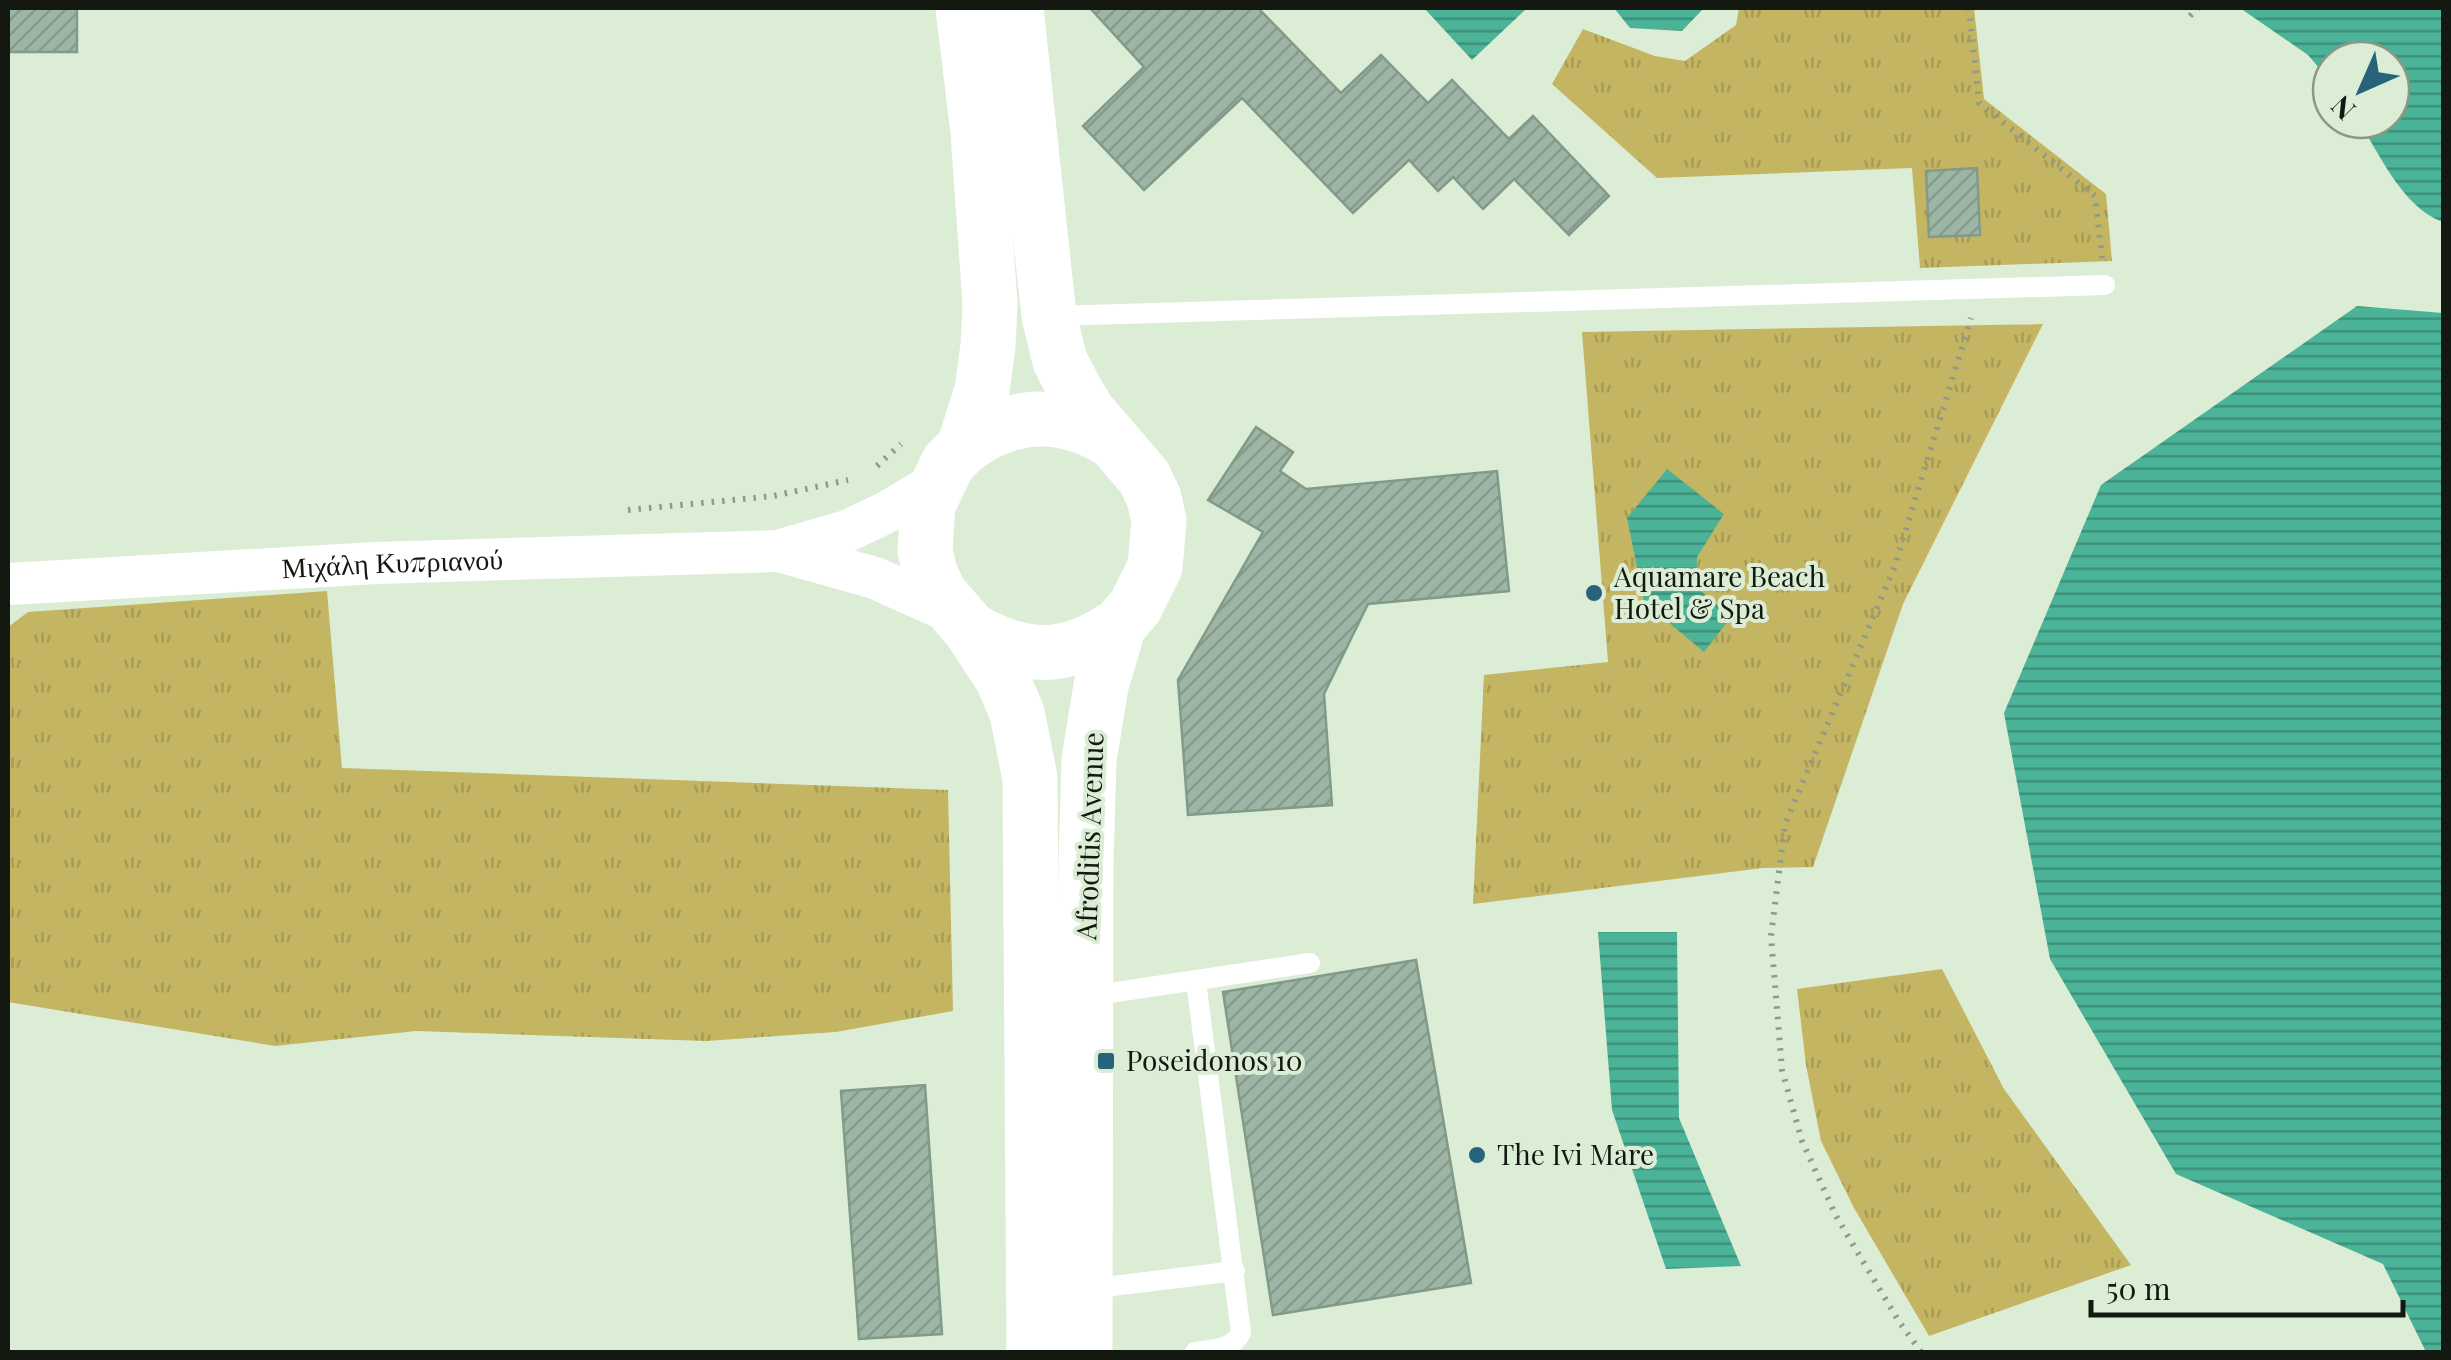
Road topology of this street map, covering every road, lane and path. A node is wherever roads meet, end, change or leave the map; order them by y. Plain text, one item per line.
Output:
1 (963, 8) edge
2 (1016, 8) edge
3 (1969, 8) edge
4 (2198, 8) edge
5 (2190, 16) dead end
6 (2105, 284) joint
7 (1980, 290) junction
8 (1049, 316) junction
9 (910, 433) dead end
10 (1114, 442) junction
11 (950, 465) junction
12 (774, 496) dead end
13 (778, 551) junction
14 (8, 584) edge
15 (962, 621) junction
16 (1119, 624) junction
17 (1310, 963) dead end
18 (1196, 982) junction
19 (1086, 997) junction
20 (1235, 1271) junction
21 (1086, 1289) junction
22 (1034, 1352) edge
23 (1085, 1352) edge
24 (1195, 1352) edge
25 (1921, 1352) edge

1 - 11 main road, Afroditis Avenue
2 - 8 main road, Afroditis Avenue
3 - 6 path
4 - 5 path
6 - 7 lane
7 - 8 lane
7 - 25 path
8 - 10 main road, Afroditis Avenue
9 - 12 path
10 - 11 main road
10 - 16 main road, Afroditis Avenue
11 - 13 street, Μιχάλη Κυπριανού
11 - 15 main road, Afroditis Avenue
13 - 14 street, Μιχάλη Κυπριανού
13 - 15 street, Μιχάλη Κυπριανού
15 - 16 main road
15 - 22 main road, Afroditis Avenue
16 - 19 main road, Afroditis Avenue
17 - 18 lane
18 - 19 lane
18 - 20 lane
19 - 21 main road, Afroditis Avenue
20 - 21 lane
20 - 24 lane
21 - 23 main road, Afroditis Avenue

